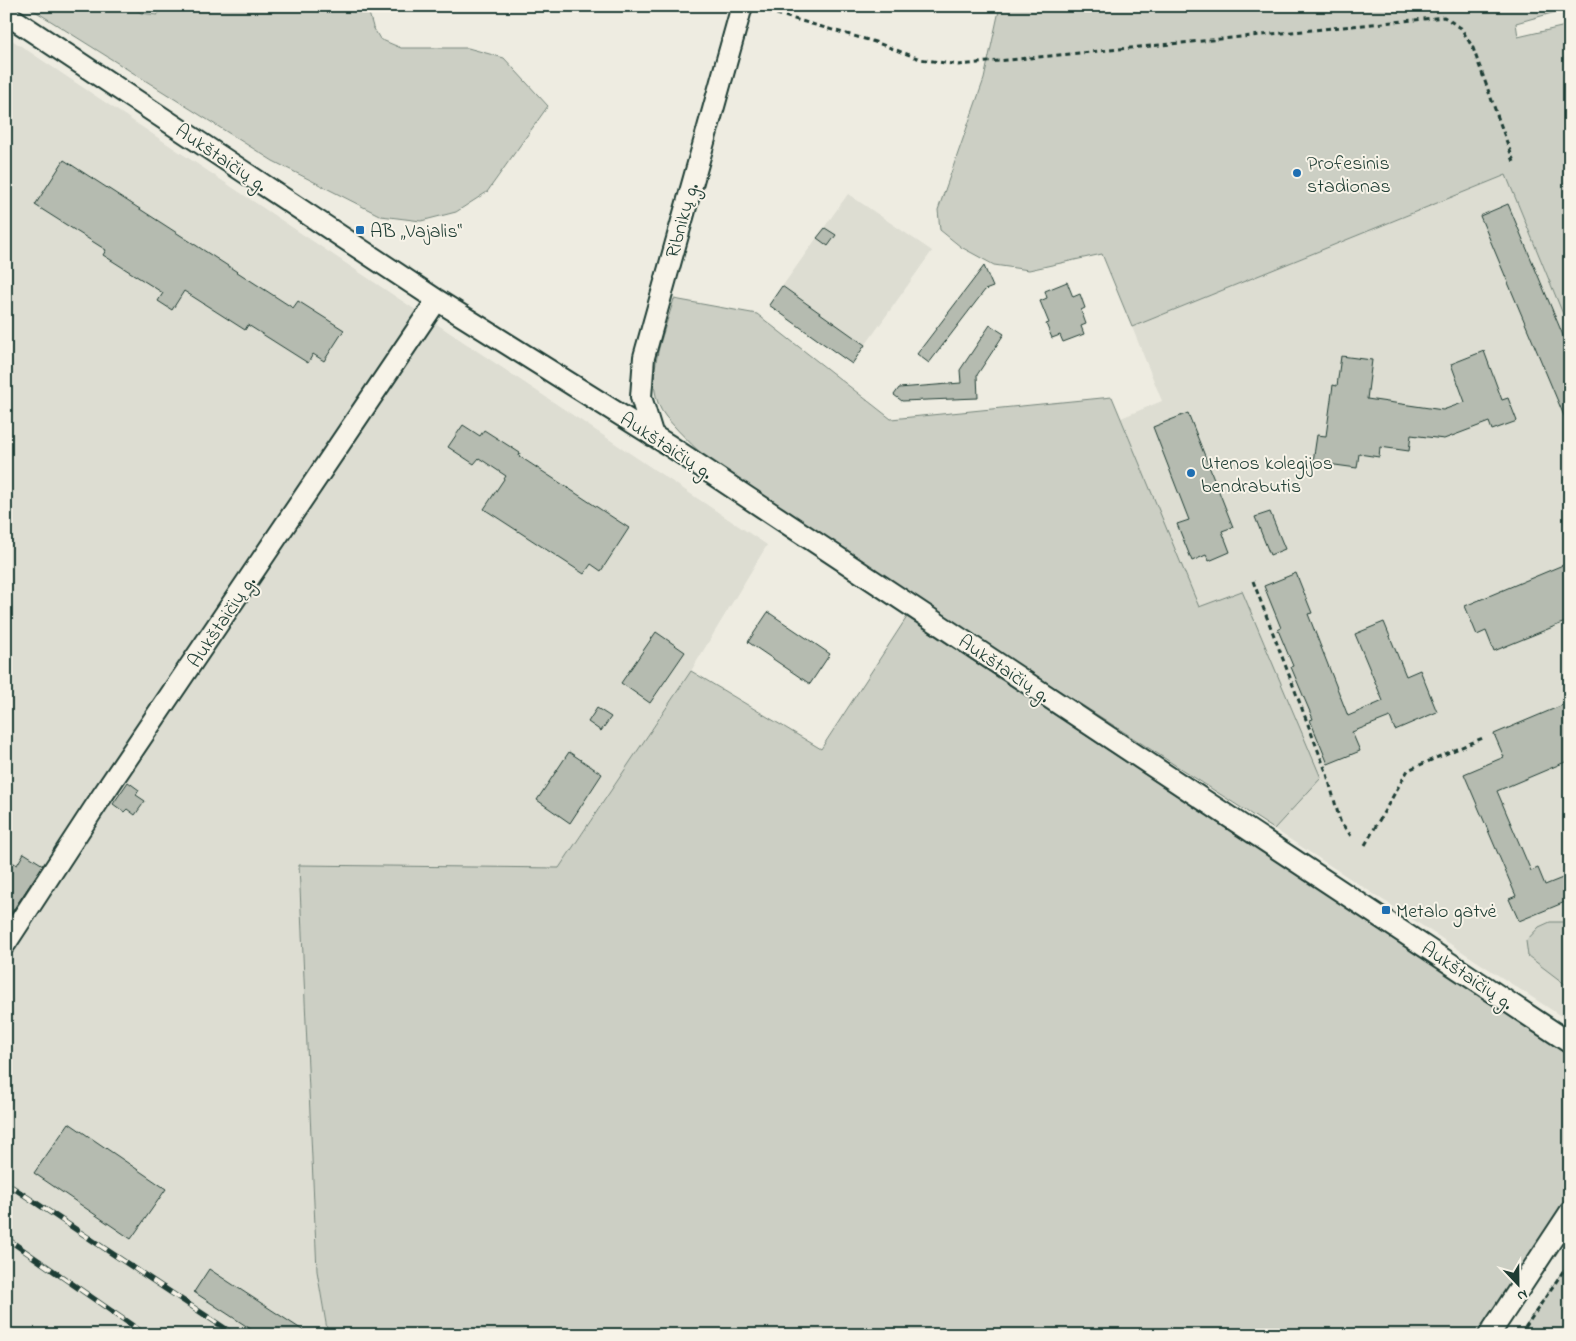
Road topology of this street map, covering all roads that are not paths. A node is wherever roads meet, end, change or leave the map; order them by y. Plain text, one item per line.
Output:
1 (747, 7) edge
2 (6, 14) edge
3 (437, 300) junction
4 (653, 436) junction
5 (6, 943) edge
6 (1570, 1043) edge
7 (1570, 1212) edge
8 (1489, 1335) edge

1 - 4 street, Ribnikų g.
2 - 3 street, Aukštaičių g.
3 - 4 street, Aukštaičių g.
3 - 5 street, Aukštaičių g.
4 - 6 street, Aukštaičių g.
7 - 8 street

